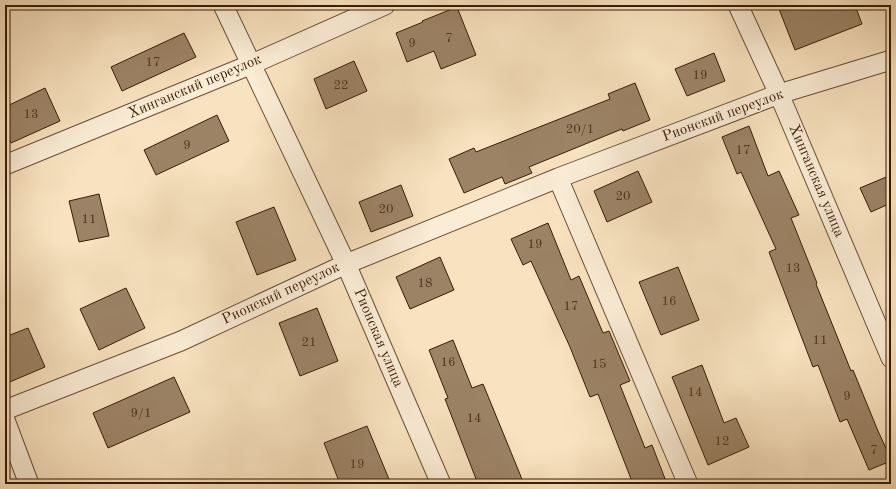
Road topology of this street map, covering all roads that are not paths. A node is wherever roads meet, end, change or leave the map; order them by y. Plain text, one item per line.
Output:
1 (223, 5) edge
2 (385, 5) edge
3 (738, 5) edge
4 (891, 60) edge
5 (252, 64) junction
6 (779, 94) junction
7 (5, 165) edge
8 (558, 178) junction
9 (346, 264) junction
10 (891, 358) edge
11 (5, 410) edge
12 (5, 420) edge
13 (28, 484) edge
14 (441, 484) edge
15 (688, 484) edge

1 - 5 street, Рионская улица
2 - 5 street, Хинганский переулок
3 - 6 street, Хинганская улица
4 - 6 street, Рионский переулок
5 - 7 street, Хинганский переулок
5 - 9 street, Рионская улица
6 - 8 street, Рионский переулок
6 - 10 street, Хинганская улица
8 - 9 street, Рионский переулок
8 - 15 street
9 - 11 street, Рионский переулок
9 - 14 street, Рионская улица
12 - 13 street

